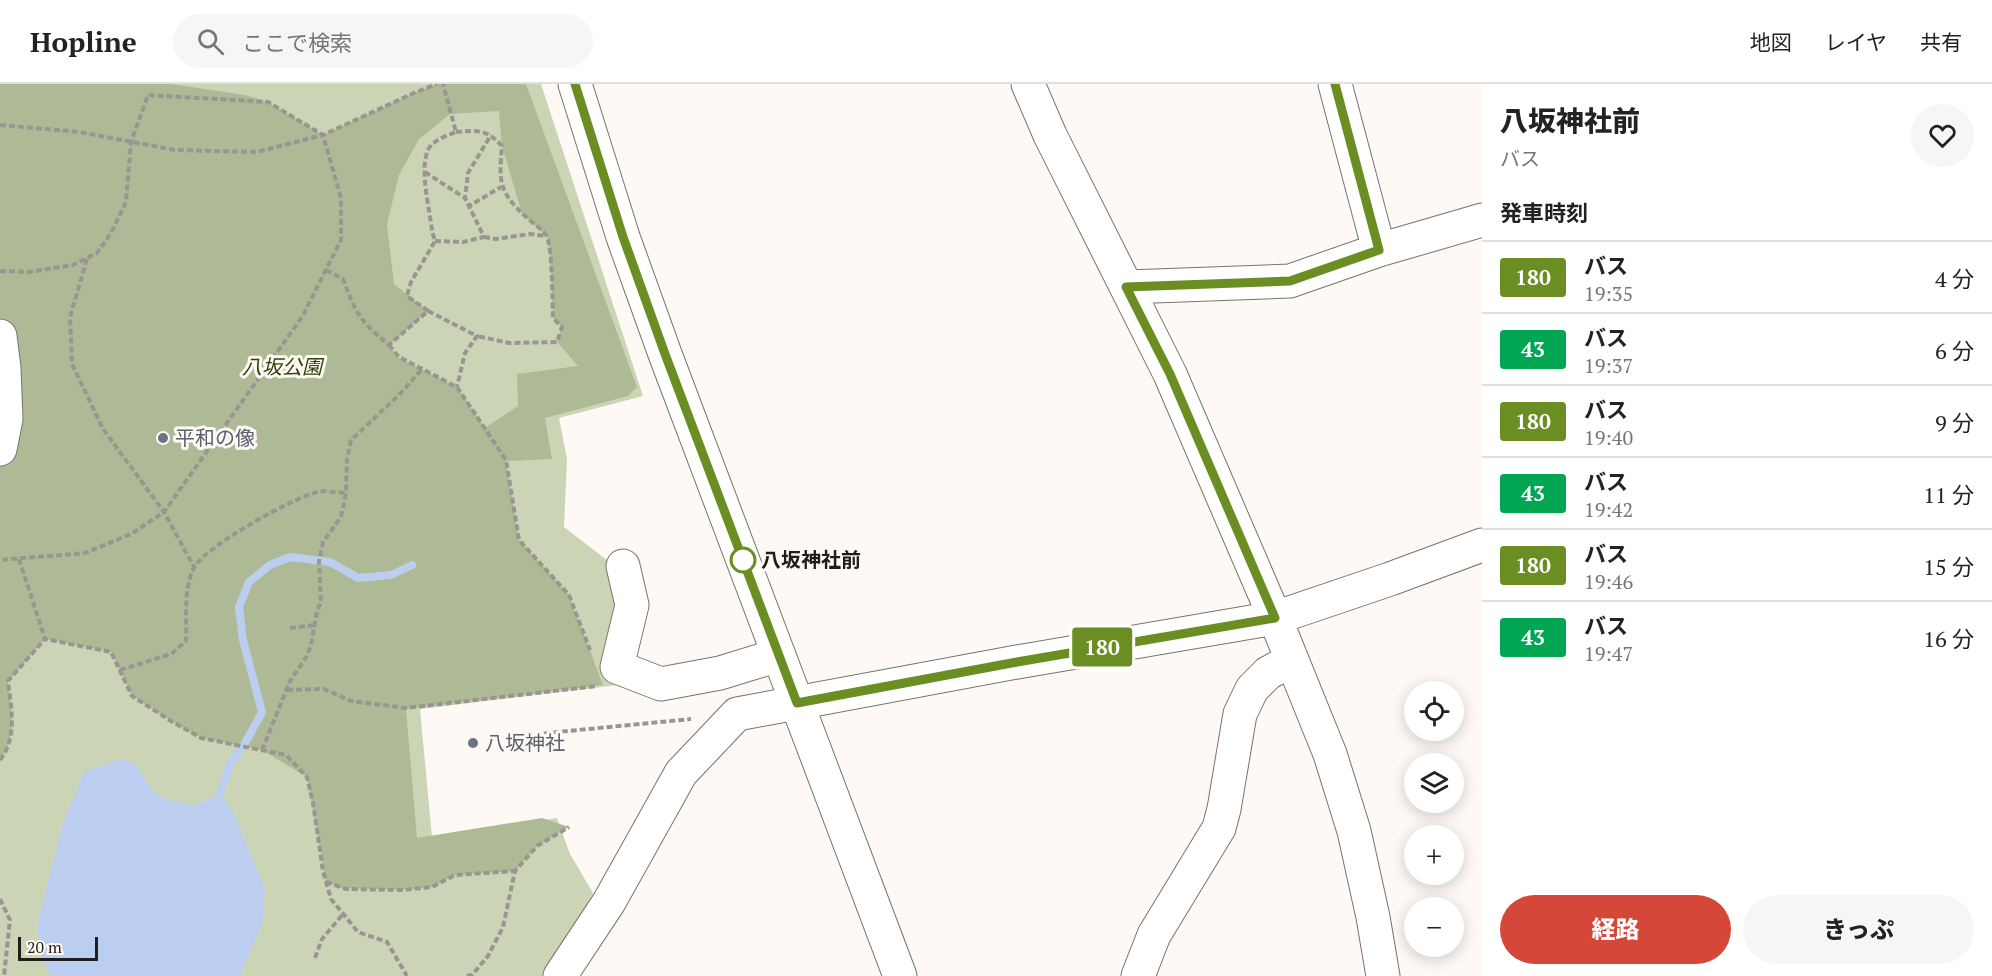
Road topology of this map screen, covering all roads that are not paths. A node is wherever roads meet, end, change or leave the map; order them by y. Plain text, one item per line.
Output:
1 (575, 84) edge
2 (1028, 84) edge
3 (1335, 84) edge
4 (1482, 220) edge
5 (1379, 250) junction
6 (1126, 287) junction
7 (0, 336) edge
8 (0, 448) edge
9 (1482, 545) edge
10 (623, 566) dead end
11 (1275, 618) junction
12 (779, 655) junction
13 (1292, 660) junction
14 (797, 703) junction
15 (560, 976) edge
16 (900, 976) edge
17 (1138, 976) edge
18 (1383, 976) edge

1 - 12 street
2 - 6 street
3 - 5 street
4 - 5 street
5 - 6 street
6 - 11 street
7 - 8 street
9 - 11 street
10 - 12 street
11 - 13 street
11 - 14 street
12 - 14 street
13 - 17 street
13 - 18 street
14 - 15 street
14 - 16 street

